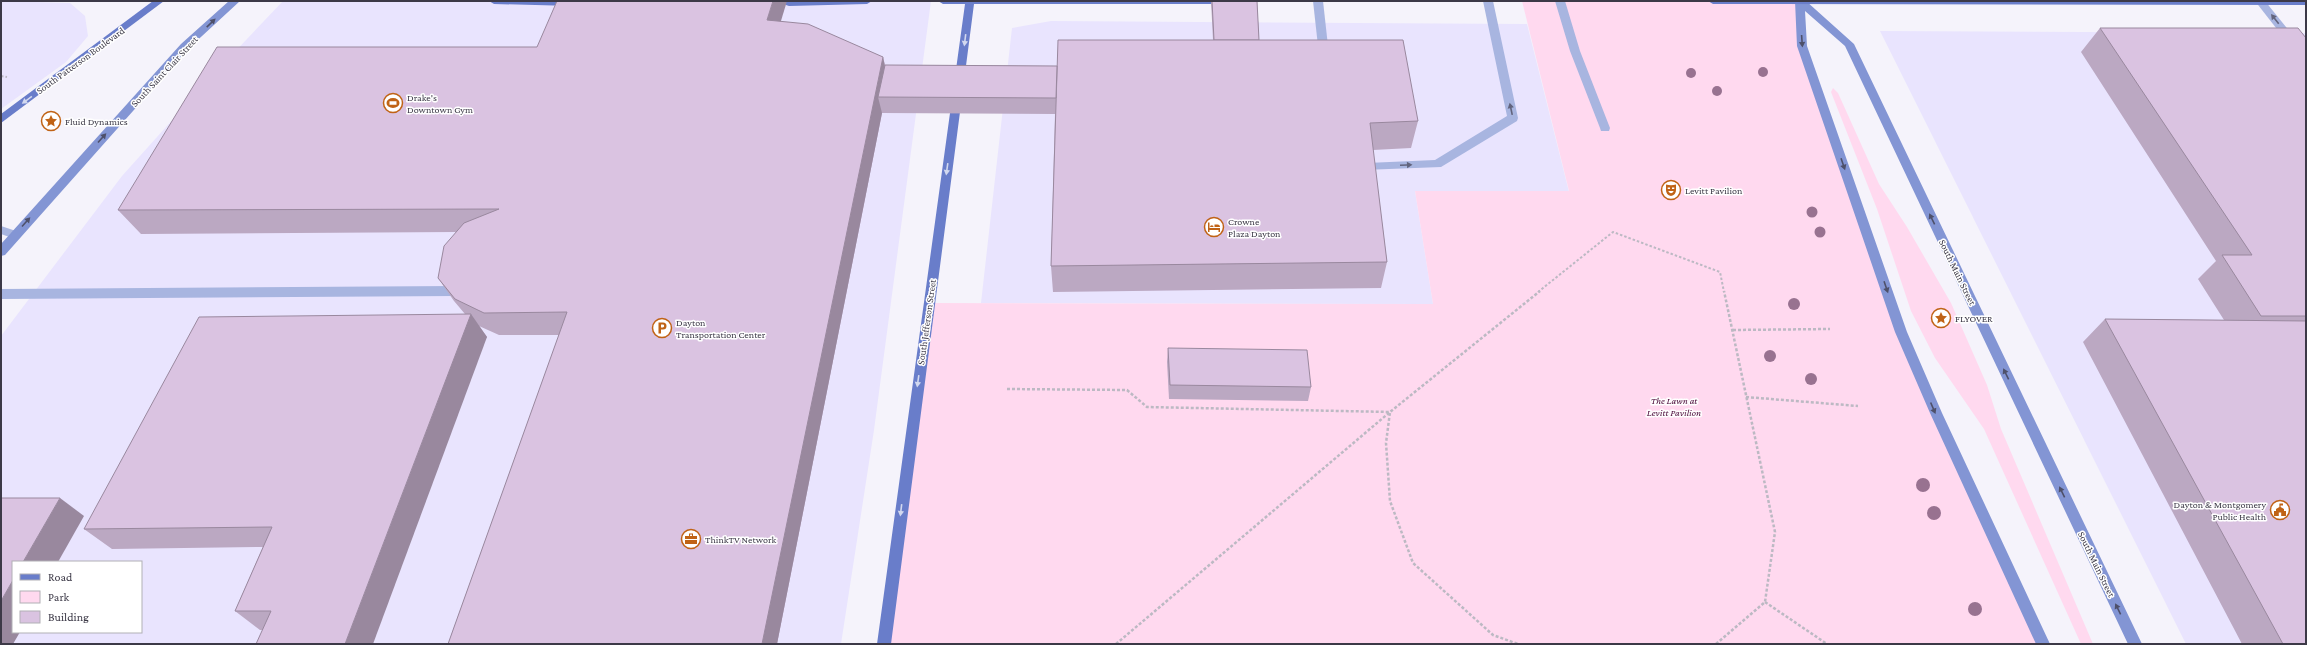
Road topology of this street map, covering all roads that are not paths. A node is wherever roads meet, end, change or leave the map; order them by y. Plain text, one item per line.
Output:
1 (159, 1) edge
2 (235, 1) edge
3 (494, 1) edge
4 (867, 1) edge
5 (942, 1) edge
6 (970, 1) edge
7 (1211, 1) edge
8 (1318, 1) edge
9 (1488, 1) edge
10 (1560, 1) edge
11 (1713, 1) edge
12 (1800, 1) edge
13 (2260, 1) edge
14 (2306, 2) edge
15 (577, 3) edge
16 (789, 3) dead end
17 (2306, 59) edge
18 (1326, 67) edge
19 (1, 119) edge
20 (1606, 128) dead end
21 (1367, 167) edge
22 (1, 230) edge
23 (15, 235) junction
24 (1, 252) edge
25 (456, 291) edge
26 (1, 294) edge
27 (884, 644) edge
28 (2043, 644) edge
29 (2135, 644) edge

1 -> 19 main road, South Patterson Boulevard
23 -> 2 street, South Saint Clair Street
3 - 15 main road
4 - 16 main road
5 - 6 main road
6 - 7 main road
6 -> 27 main road, South Jefferson Street
8 - 18 lane
21 -> 9 lane
10 - 20 lane
11 - 12 main road
12 - 13 main road
12 -> 28 street
29 -> 12 street, South Main Street
13 - 14 main road
17 -> 13 lane
22 - 23 lane
23 - 24 street, South Saint Clair Street
25 - 26 lane

